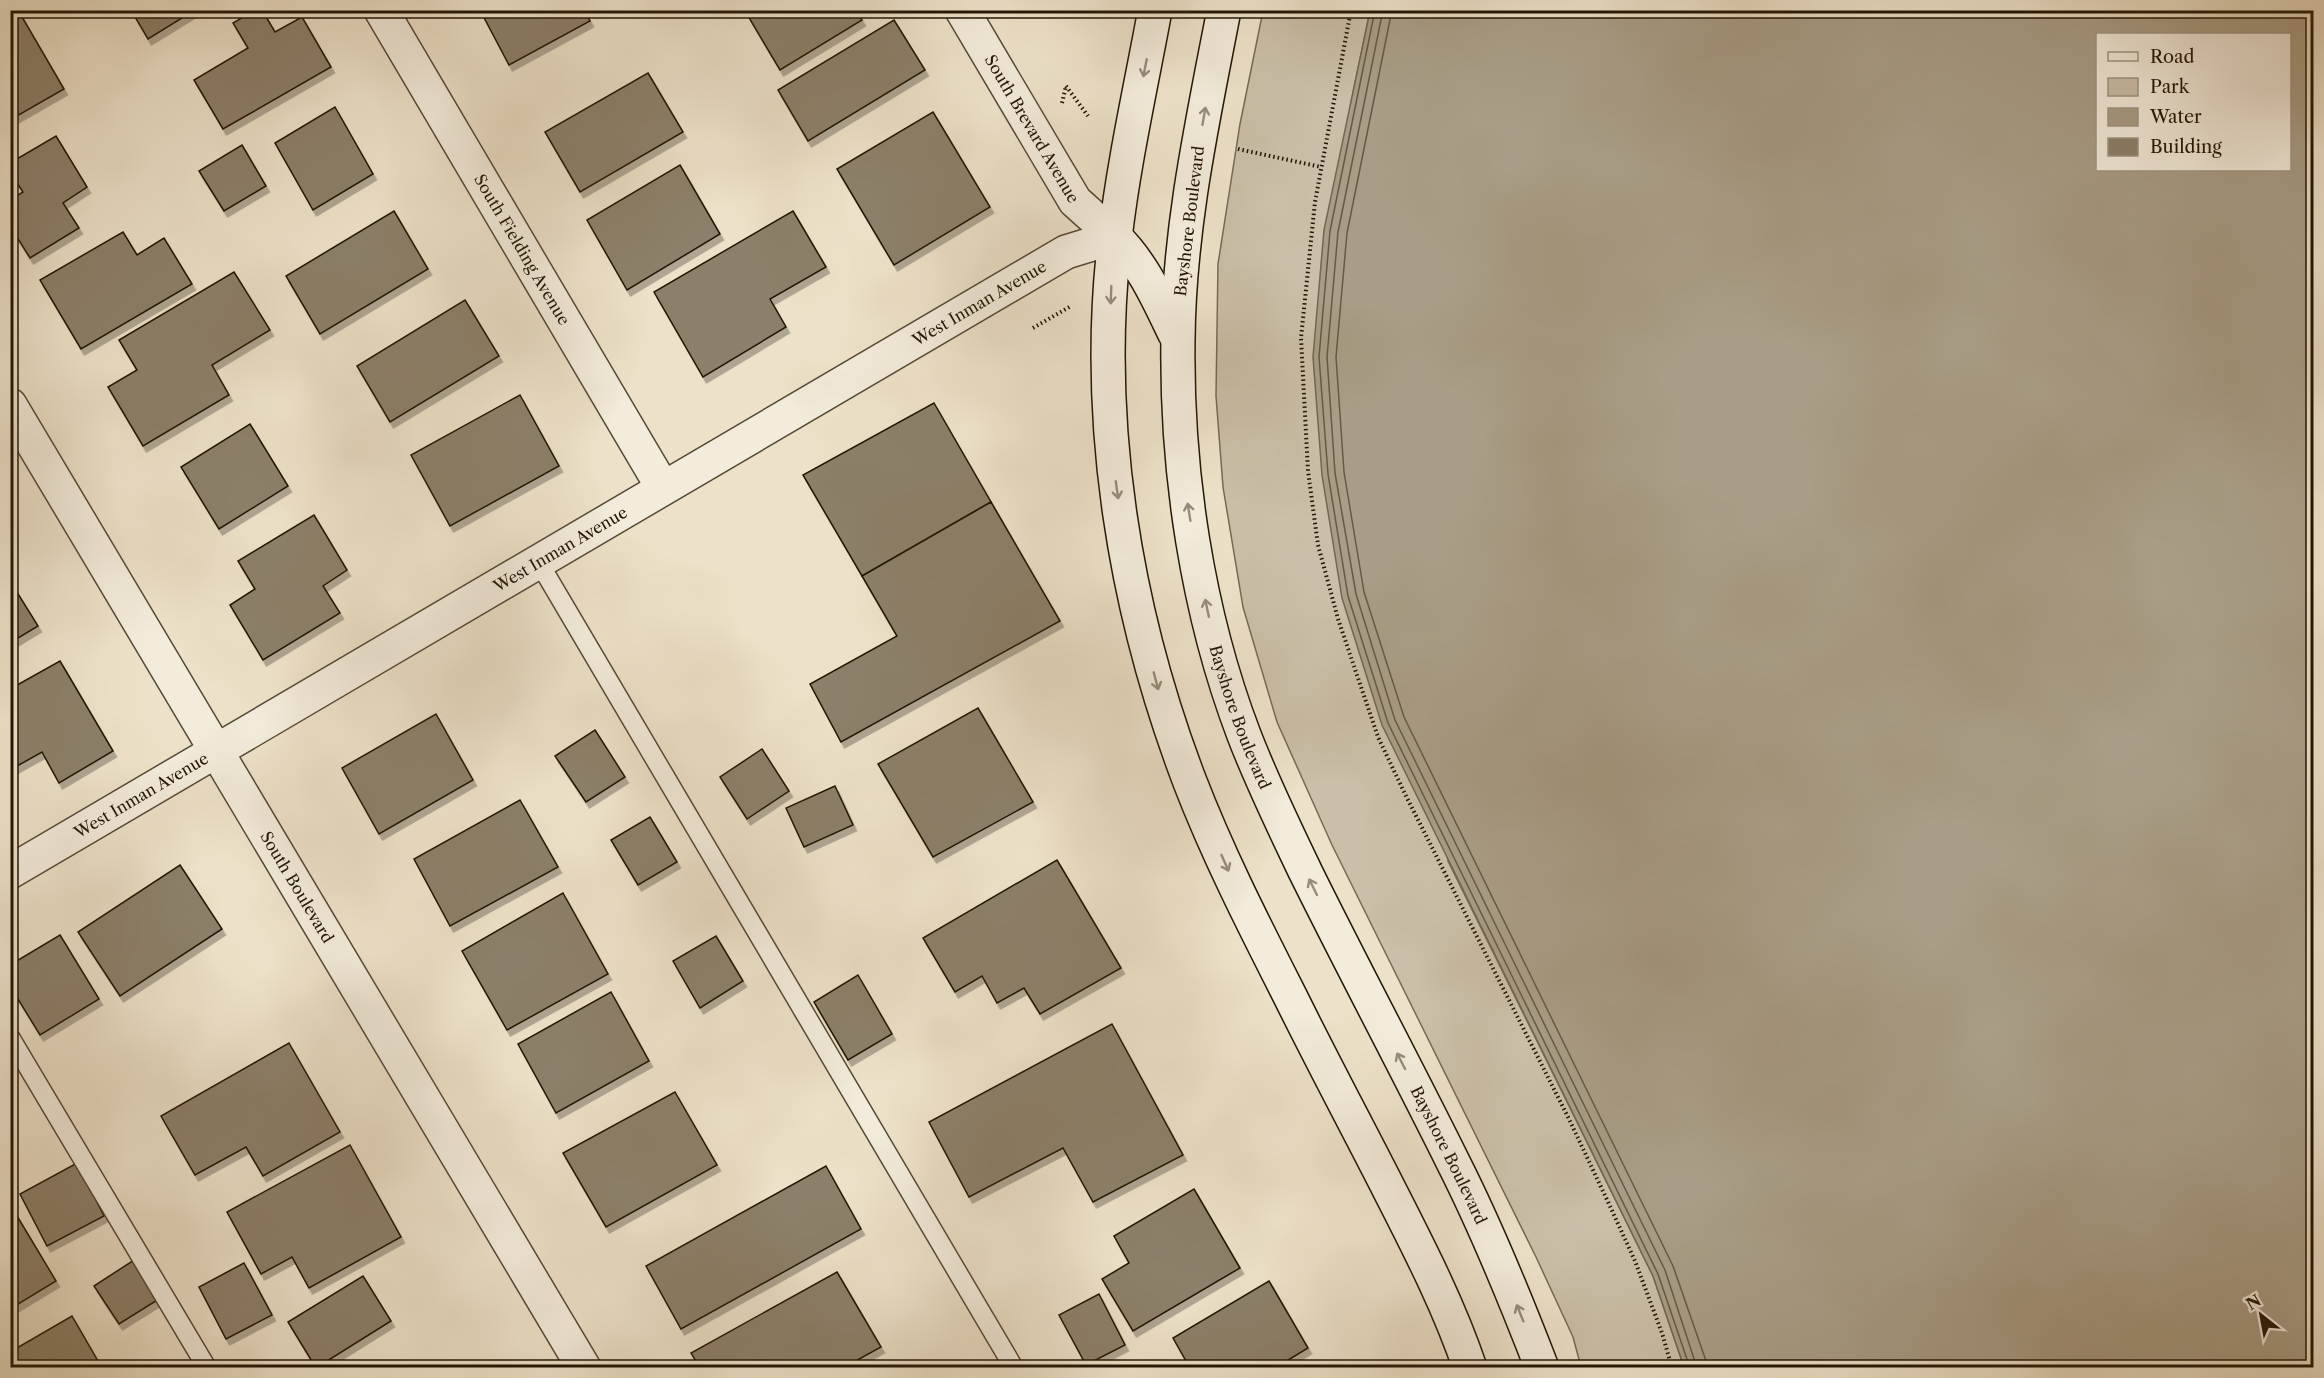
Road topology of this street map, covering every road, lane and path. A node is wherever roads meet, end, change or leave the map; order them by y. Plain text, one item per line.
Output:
1 (381, 10) edge
2 (962, 10) edge
3 (1155, 10) edge
4 (1224, 10) edge
5 (1352, 10) edge
6 (1066, 86) dead end
7 (1088, 116) dead end
8 (1238, 148) dead end
9 (1321, 167) junction
10 (1115, 237) junction
11 (1178, 340) junction
12 (10, 405) edge
13 (663, 488) junction
14 (538, 561) junction
15 (217, 751) junction
16 (10, 872) edge
17 (10, 1037) edge
18 (207, 1368) edge
19 (584, 1368) edge
20 (1014, 1368) edge
21 (1470, 1368) edge
22 (1542, 1368) edge
23 (1672, 1368) edge

1 - 13 street, South Fielding Avenue
2 - 10 street, South Brevard Avenue
3 -> 10 street
11 -> 4 street, Bayshore Boulevard
5 - 9 path
6 - 7 path
8 - 9 path
9 - 23 path
10 - 11 street, South Brevard Avenue
10 - 13 street, West Inman Avenue
10 -> 21 street
22 -> 11 street, Bayshore Boulevard
12 - 15 street, South Boulevard
13 - 14 street, West Inman Avenue
14 - 15 street, West Inman Avenue
14 - 20 lane
15 - 16 street, West Inman Avenue
15 - 19 street, South Boulevard
17 - 18 lane

